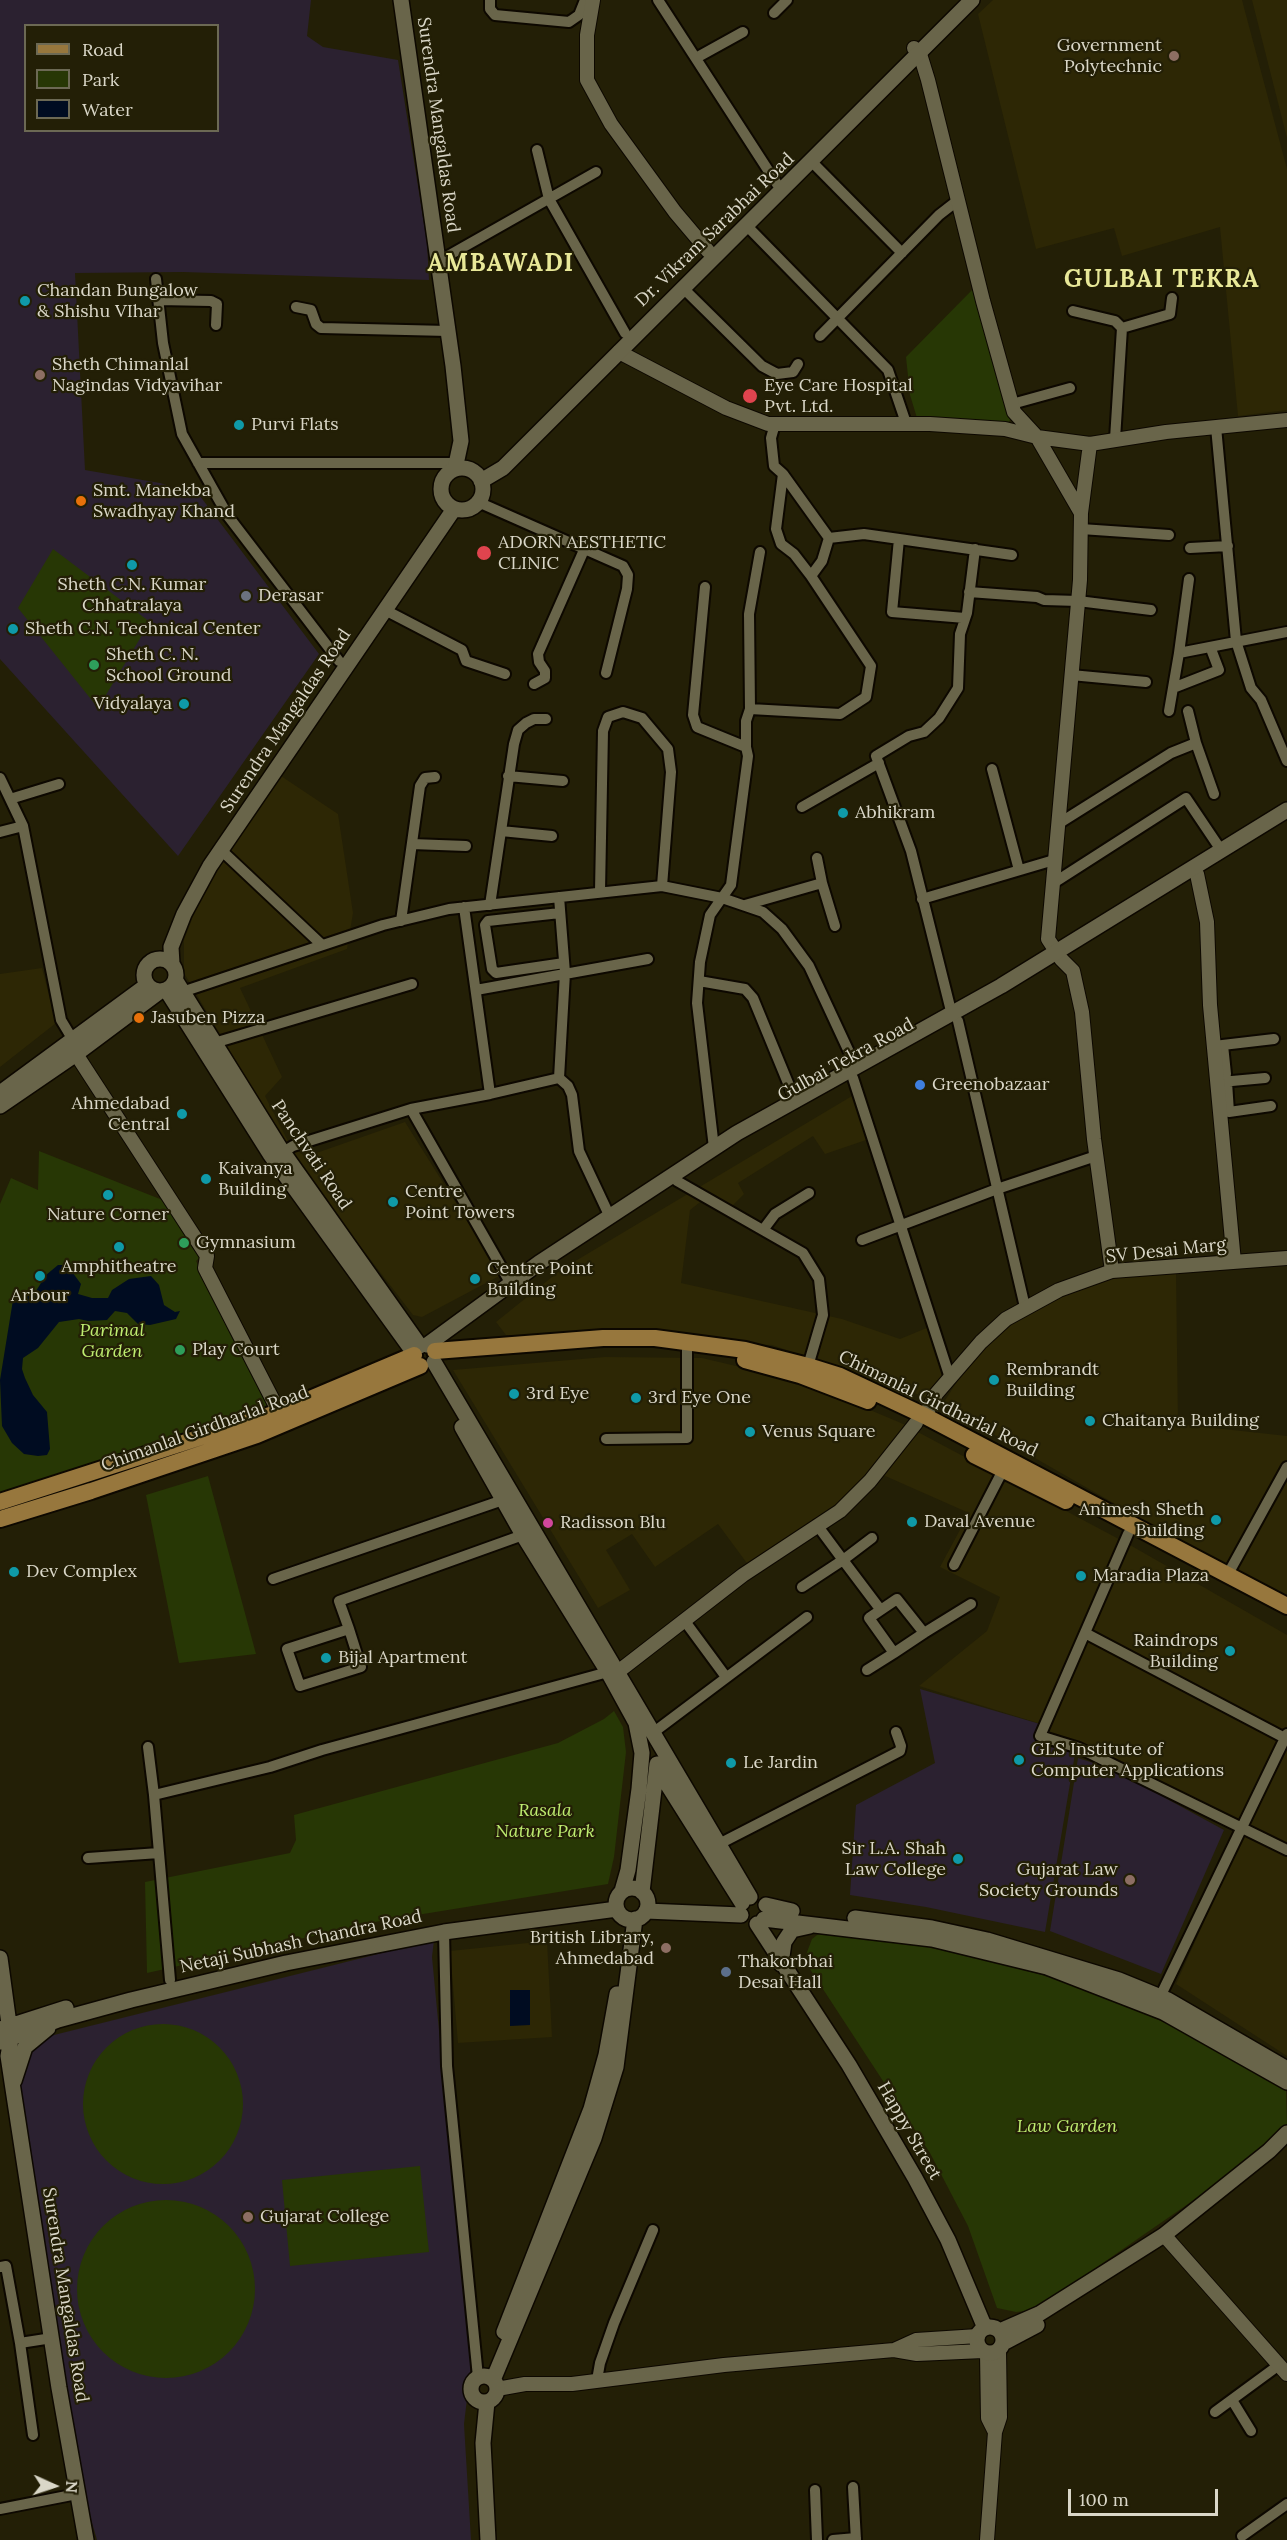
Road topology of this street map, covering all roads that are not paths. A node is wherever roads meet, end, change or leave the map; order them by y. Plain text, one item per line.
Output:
1 (401, 0) edge
2 (410, 0) edge
3 (490, 0) edge
4 (585, 0) edge
5 (593, 0) edge
6 (658, 0) edge
7 (787, 0) edge
8 (960, 0) edge
9 (972, 0) edge
10 (774, 13) dead end
11 (743, 32) dead end
12 (917, 51) junction
13 (696, 58) junction
14 (537, 150) dead end
15 (812, 162) junction
16 (596, 172) dead end
17 (777, 184) junction
18 (549, 199) junction
19 (957, 201) junction
20 (747, 225) junction
21 (708, 250) junction
22 (902, 252) junction
23 (446, 257) junction
24 (156, 279) dead end
25 (683, 288) junction
26 (1172, 298) dead end
27 (158, 300) junction
28 (297, 308) dead end
29 (1073, 311) dead end
30 (836, 318) junction
31 (216, 325) dead end
32 (1122, 328) junction
33 (448, 331) junction
34 (625, 333) junction
35 (820, 336) dead end
36 (619, 352) junction
37 (798, 364) dead end
38 (1070, 388) dead end
39 (1012, 404) junction
40 (1287, 420) edge
41 (906, 423) junction
42 (775, 424) junction
43 (1216, 427) junction
44 (1037, 437) junction
45 (1115, 439) junction
46 (1090, 444) junction
47 (198, 463) junction
48 (467, 471) junction
49 (783, 474) junction
50 (478, 502) junction
51 (451, 506) junction
52 (1082, 513) junction
53 (1081, 529) junction
54 (1168, 535) dead end
55 (829, 538) junction
56 (899, 539) junction
57 (1228, 546) junction
58 (1190, 548) dead end
59 (975, 549) junction
60 (584, 550) junction
61 (760, 552) dead end
62 (1012, 555) dead end
63 (811, 576) junction
64 (1189, 579) dead end
65 (705, 587) dead end
66 (969, 592) junction
67 (1078, 601) junction
68 (385, 610) junction
69 (1151, 610) dead end
70 (965, 618) junction
71 (1287, 632) edge
72 (1236, 640) junction
73 (1212, 648) junction
74 (1179, 653) junction
75 (339, 661) junction
76 (606, 673) dead end
77 (506, 674) dead end
78 (1071, 675) junction
79 (1146, 682) dead end
80 (534, 684) dead end
81 (1173, 688) junction
82 (750, 709) junction
83 (1169, 711) dead end
84 (1188, 711) dead end
85 (546, 719) dead end
86 (1196, 743) junction
87 (746, 747) junction
88 (1287, 761) edge
89 (879, 763) junction
90 (992, 769) dead end
91 (508, 776) junction
92 (435, 777) dead end
93 (0, 778) edge
94 (563, 781) dead end
95 (59, 784) dead end
96 (1214, 794) dead end
97 (10, 799) junction
98 (802, 807) dead end
99 (1287, 810) edge
100 (1287, 819) edge
101 (1058, 824) junction
102 (23, 826) junction
103 (501, 831) junction
104 (0, 832) edge
105 (552, 836) dead end
106 (412, 844) junction
107 (466, 846) dead end
108 (221, 850) junction
109 (1221, 850) junction
110 (817, 858) dead end
111 (1054, 860) junction
112 (1019, 870) junction
113 (1197, 874) junction
114 (822, 883) junction
115 (1052, 884) junction
116 (662, 886) junction
117 (600, 891) junction
118 (559, 897) junction
119 (722, 898) junction
120 (922, 899) junction
121 (490, 905) junction
122 (745, 906) junction
123 (464, 907) junction
124 (560, 913) junction
125 (401, 921) junction
126 (835, 926) dead end
127 (322, 945) junction
128 (1058, 955) junction
129 (648, 959) dead end
130 (166, 962) junction
131 (565, 968) junction
132 (699, 981) junction
133 (412, 984) dead end
134 (166, 988) junction
135 (476, 990) junction
136 (955, 1018) junction
137 (1274, 1039) dead end
138 (214, 1042) junction
139 (1219, 1045) junction
140 (74, 1047) junction
141 (854, 1072) junction
142 (559, 1078) junction
143 (1265, 1078) dead end
144 (1223, 1079) junction
145 (0, 1093) edge
146 (490, 1094) junction
147 (795, 1100) junction
148 (0, 1106) edge
149 (1271, 1106) dead end
150 (411, 1109) junction
151 (1225, 1112) junction
152 (714, 1148) junction
153 (283, 1152) junction
154 (1096, 1156) junction
155 (677, 1181) junction
156 (997, 1189) junction
157 (809, 1193) dead end
158 (610, 1217) junction
159 (901, 1226) junction
160 (763, 1230) junction
161 (862, 1240) dead end
162 (1287, 1258) edge
163 (1234, 1262) junction
164 (1112, 1271) junction
165 (511, 1284) junction
166 (1025, 1307) junction
167 (687, 1350) junction
168 (426, 1355) junction
169 (808, 1366) junction
170 (950, 1378) junction
171 (279, 1412) junction
172 (920, 1420) junction
173 (606, 1439) dead end
174 (1287, 1467) edge
175 (1003, 1470) junction
176 (502, 1500) junction
177 (0, 1502) edge
178 (0, 1519) edge
179 (816, 1525) junction
180 (1128, 1534) junction
181 (523, 1535) junction
182 (872, 1538) dead end
183 (843, 1560) junction
184 (954, 1565) dead end
185 (1228, 1574) junction
186 (273, 1579) dead end
187 (802, 1587) dead end
188 (971, 1604) dead end
189 (1287, 1606) edge
190 (880, 1609) junction
191 (807, 1617) dead end
192 (1287, 1618) edge
193 (684, 1620) junction
194 (349, 1629) junction
195 (924, 1633) junction
196 (1085, 1633) junction
197 (894, 1653) junction
198 (867, 1670) dead end
199 (613, 1671) junction
200 (726, 1677) junction
201 (896, 1732) dead end
202 (1286, 1736) edge
203 (657, 1739) junction
204 (148, 1747) dead end
205 (657, 1768) junction
206 (154, 1795) junction
207 (1240, 1827) junction
208 (719, 1844) junction
209 (1287, 1850) edge
210 (159, 1853) junction
211 (88, 1858) dead end
212 (631, 1905) junction
213 (743, 1906) junction
214 (762, 1916) junction
215 (821, 1924) junction
216 (444, 1932) junction
217 (0, 1958) edge
218 (781, 1964) junction
219 (170, 1980) junction
220 (1160, 1997) junction
221 (58, 2020) junction
222 (5, 2039) edge
223 (1287, 2069) edge
224 (1287, 2082) edge
225 (13, 2089) junction
226 (1287, 2133) edge
227 (1287, 2146) edge
228 (653, 2230) dead end
229 (1167, 2239) junction
230 (0, 2267) edge
231 (52, 2338) junction
232 (991, 2342) junction
233 (20, 2343) junction
234 (1283, 2370) edge
235 (488, 2380) junction
236 (597, 2380) junction
237 (1232, 2400) junction
238 (484, 2402) junction
239 (1215, 2412) dead end
240 (1251, 2431) dead end
241 (33, 2435) dead end
242 (853, 2487) dead end
243 (815, 2490) dead end
244 (77, 2494) junction
245 (1287, 2504) edge
246 (0, 2509) edge
247 (1242, 2536) dead end
248 (856, 2539) edge
249 (86, 2540) edge
250 (481, 2540) edge
251 (488, 2540) edge
252 (817, 2540) edge
253 (833, 2540) edge
254 (987, 2540) edge

1 - 33 main road, Surendra Mangaldas Road
2 - 23 main road, Surendra Mangaldas Road
3 - 4 street
5 - 21 street
6 - 13 street
7 - 10 street
8 - 12 main road, Dr. Vikram Sarabhai Road
9 - 12 main road, Dr. Vikram Sarabhai Road
11 - 13 street
12 - 15 main road, Dr. Vikram Sarabhai Road
12 - 17 main road, Dr. Vikram Sarabhai Road
12 - 19 street
13 - 17 street
14 - 18 street
15 - 20 main road, Dr. Vikram Sarabhai Road
15 - 22 street
16 - 18 street
17 - 21 main road, Dr. Vikram Sarabhai Road
18 - 23 street
18 - 34 street
19 - 22 street
19 - 39 street
20 - 25 main road, Dr. Vikram Sarabhai Road
20 - 30 street
21 - 34 main road, Dr. Vikram Sarabhai Road
22 - 30 street
23 - 48 main road, Surendra Mangaldas Road
24 - 27 street
25 - 36 main road, Dr. Vikram Sarabhai Road
25 - 37 street
26 - 32 street
27 - 31 street
27 - 47 street
28 - 33 street
29 - 32 street
30 - 35 street
30 - 41 street
32 - 45 street
33 - 48 main road, Surendra Mangaldas Road
34 - 48 main road, Dr. Vikram Sarabhai Road
36 - 42 street
36 - 48 main road, Dr. Vikram Sarabhai Road
38 - 39 street
39 - 44 street
40 - 43 street
41 - 42 street
41 - 44 street
42 - 49 street
43 - 45 street
43 - 57 street
44 - 46 street
44 - 52 street
45 - 46 street
46 - 52 street
47 - 48 street
47 - 75 street
48 - 50 main road
48 - 51 main road
49 - 55 street
49 - 63 street
50 - 51 main road
50 - 60 street
51 - 68 main road, Surendra Mangaldas Road
51 - 75 main road, Surendra Mangaldas Road
52 - 53 street
53 - 54 street
53 - 67 street
55 - 56 street
55 - 63 street
56 - 59 street
56 - 70 street
57 - 58 street
57 - 72 street
59 - 62 street
59 - 66 street
60 - 76 street
60 - 80 street
61 - 82 street
63 - 82 street
64 - 74 street
65 - 87 street
66 - 67 street
66 - 70 street
67 - 69 street
67 - 78 street
68 - 77 street
68 - 108 main road, Surendra Mangaldas Road
70 - 89 street
71 - 72 street
72 - 73 street
72 - 88 street
73 - 74 street
73 - 81 street
74 - 81 street
75 - 130 main road, Surendra Mangaldas Road
78 - 79 street
78 - 101 street
81 - 83 street
82 - 87 street
84 - 86 street
85 - 91 street
86 - 96 street
86 - 101 street
87 - 119 street
89 - 98 street
89 - 120 street
90 - 112 street
91 - 94 street
91 - 103 street
92 - 106 street
93 - 97 street
95 - 97 street
97 - 102 street
99 - 109 main road, Gulbai Tekra Road
100 - 113 main road, Gulbai Tekra Road
101 - 111 street
102 - 104 street
102 - 140 street
103 - 105 street
103 - 121 street
106 - 107 street
106 - 125 street
108 - 127 street
108 - 130 main road, Surendra Mangaldas Road
109 - 115 street
109 - 128 main road, Gulbai Tekra Road
110 - 114 street
111 - 112 street
111 - 115 street
112 - 120 street
113 - 128 main road, Gulbai Tekra Road
113 - 139 street
114 - 122 street
114 - 126 street
115 - 128 street
116 - 117 street
116 - 117 street
116 - 119 street
117 - 118 street
118 - 121 street
118 - 124 street
119 - 122 street
119 - 132 street
120 - 136 street
121 - 123 street
122 - 141 street
123 - 125 street
123 - 135 street
124 - 131 street
124 - 131 street
125 - 127 street
127 - 134 street
128 - 136 main road, Gulbai Tekra Road
128 - 154 street
129 - 131 street
130 - 134 main road
130 - 134 main road
131 - 135 street
131 - 142 street
132 - 147 street
132 - 152 street
133 - 138 street
134 - 138 main road, Panchvati Road
134 - 140 main road
134 - 168 main road, Panchvati Road
135 - 146 street
136 - 141 main road, Gulbai Tekra Road
136 - 156 street
137 - 139 street
138 - 153 main road, Panchvati Road
139 - 144 street
140 - 145 main road
140 - 148 main road
140 - 171 street
141 - 147 main road, Gulbai Tekra Road
141 - 155 main road, Gulbai Tekra Road
141 - 159 street
142 - 146 street
142 - 158 street
143 - 144 street
144 - 151 street
146 - 150 street
147 - 152 main road, Gulbai Tekra Road
149 - 151 street
150 - 153 street
150 - 165 street
151 - 163 street
152 - 158 main road, Gulbai Tekra Road
153 - 168 main road, Panchvati Road
154 - 156 street
154 - 164 street
155 - 160 street
155 - 168 main road, Gulbai Tekra Road
156 - 159 street
156 - 166 street
157 - 160 street
158 - 165 main road, Gulbai Tekra Road
159 - 161 street
159 - 170 street
160 - 169 street
162 - 163 street, SV Desai Marg
163 - 164 street, SV Desai Marg
164 - 166 street, SV Desai Marg
165 - 168 main road, Gulbai Tekra Road
166 - 170 street, SV Desai Marg
167 - 168 main road, Chimanlal Girdharlal Road
167 - 172 main road, Chimanlal Girdharlal Road
167 - 173 street
168 - 169 main road, Chimanlal Girdharlal Road
168 - 171 main road, Chimanlal Girdharlal Road
168 - 176 main road
168 - 178 main road, Chimanlal Girdharlal Road
168 - 199 main road
169 - 172 main road, Chimanlal Girdharlal Road
170 - 172 street, SV Desai Marg
171 - 177 main road, Chimanlal Girdharlal Road
172 - 175 main road, Chimanlal Girdharlal Road
172 - 179 street, SV Desai Marg
172 - 185 main road, Chimanlal Girdharlal Road
174 - 185 street
175 - 180 main road, Chimanlal Girdharlal Road
175 - 184 street
176 - 181 main road
176 - 186 street
179 - 183 street
179 - 193 street, SV Desai Marg
180 - 192 main road, Chimanlal Girdharlal Road
180 - 196 street
181 - 194 street
181 - 199 main road
182 - 183 street
183 - 187 street
183 - 190 street
185 - 189 main road, Chimanlal Girdharlal Road
188 - 195 street
190 - 195 street
190 - 197 street
191 - 200 street
193 - 199 street, SV Desai Marg
193 - 200 street
194 - 194 street
195 - 197 street
196 - 202 street
196 - 207 street
197 - 198 street
199 - 203 main road
199 - 206 street
199 - 212 main road
200 - 203 street
201 - 208 street
202 - 207 street
203 - 205 main road
203 - 208 main road
204 - 206 street
205 - 212 main road
205 - 213 main road
206 - 210 street
207 - 209 street
207 - 220 street
208 - 213 main road
210 - 211 street
210 - 219 street
212 - 213 main road, Netaji Subhash Chandra Road
212 - 216 main road, Netaji Subhash Chandra Road
212 - 219 main road, Netaji Subhash Chandra Road
212 - 235 main road
213 - 214 main road
213 - 214 main road
214 - 215 main road
214 - 218 main road, Happy Street
214 - 220 main road
215 - 218 main road
215 - 224 main road
216 - 221 main road, Netaji Subhash Chandra Road
216 - 235 street
217 - 222 main road, Surendra Mangaldas Road
218 - 232 main road, Happy Street
219 - 222 main road, Netaji Subhash Chandra Road
220 - 223 main road
221 - 222 main road, Netaji Subhash Chandra Road
221 - 225 main road
222 - 225 main road, Surendra Mangaldas Road
225 - 231 main road, Surendra Mangaldas Road
226 - 229 main road
227 - 229 main road
228 - 236 street
229 - 232 main road
229 - 234 street
230 - 233 street
231 - 233 street
231 - 244 main road, Surendra Mangaldas Road
232 - 236 street
232 - 254 street
233 - 241 street
234 - 237 street
235 - 236 street
235 - 238 main road
235 - 238 main road
237 - 239 street
237 - 240 street
238 - 250 main road
238 - 251 main road
242 - 248 street
243 - 252 street
244 - 246 street
244 - 249 main road, Surendra Mangaldas Road
245 - 247 street
248 - 253 street

